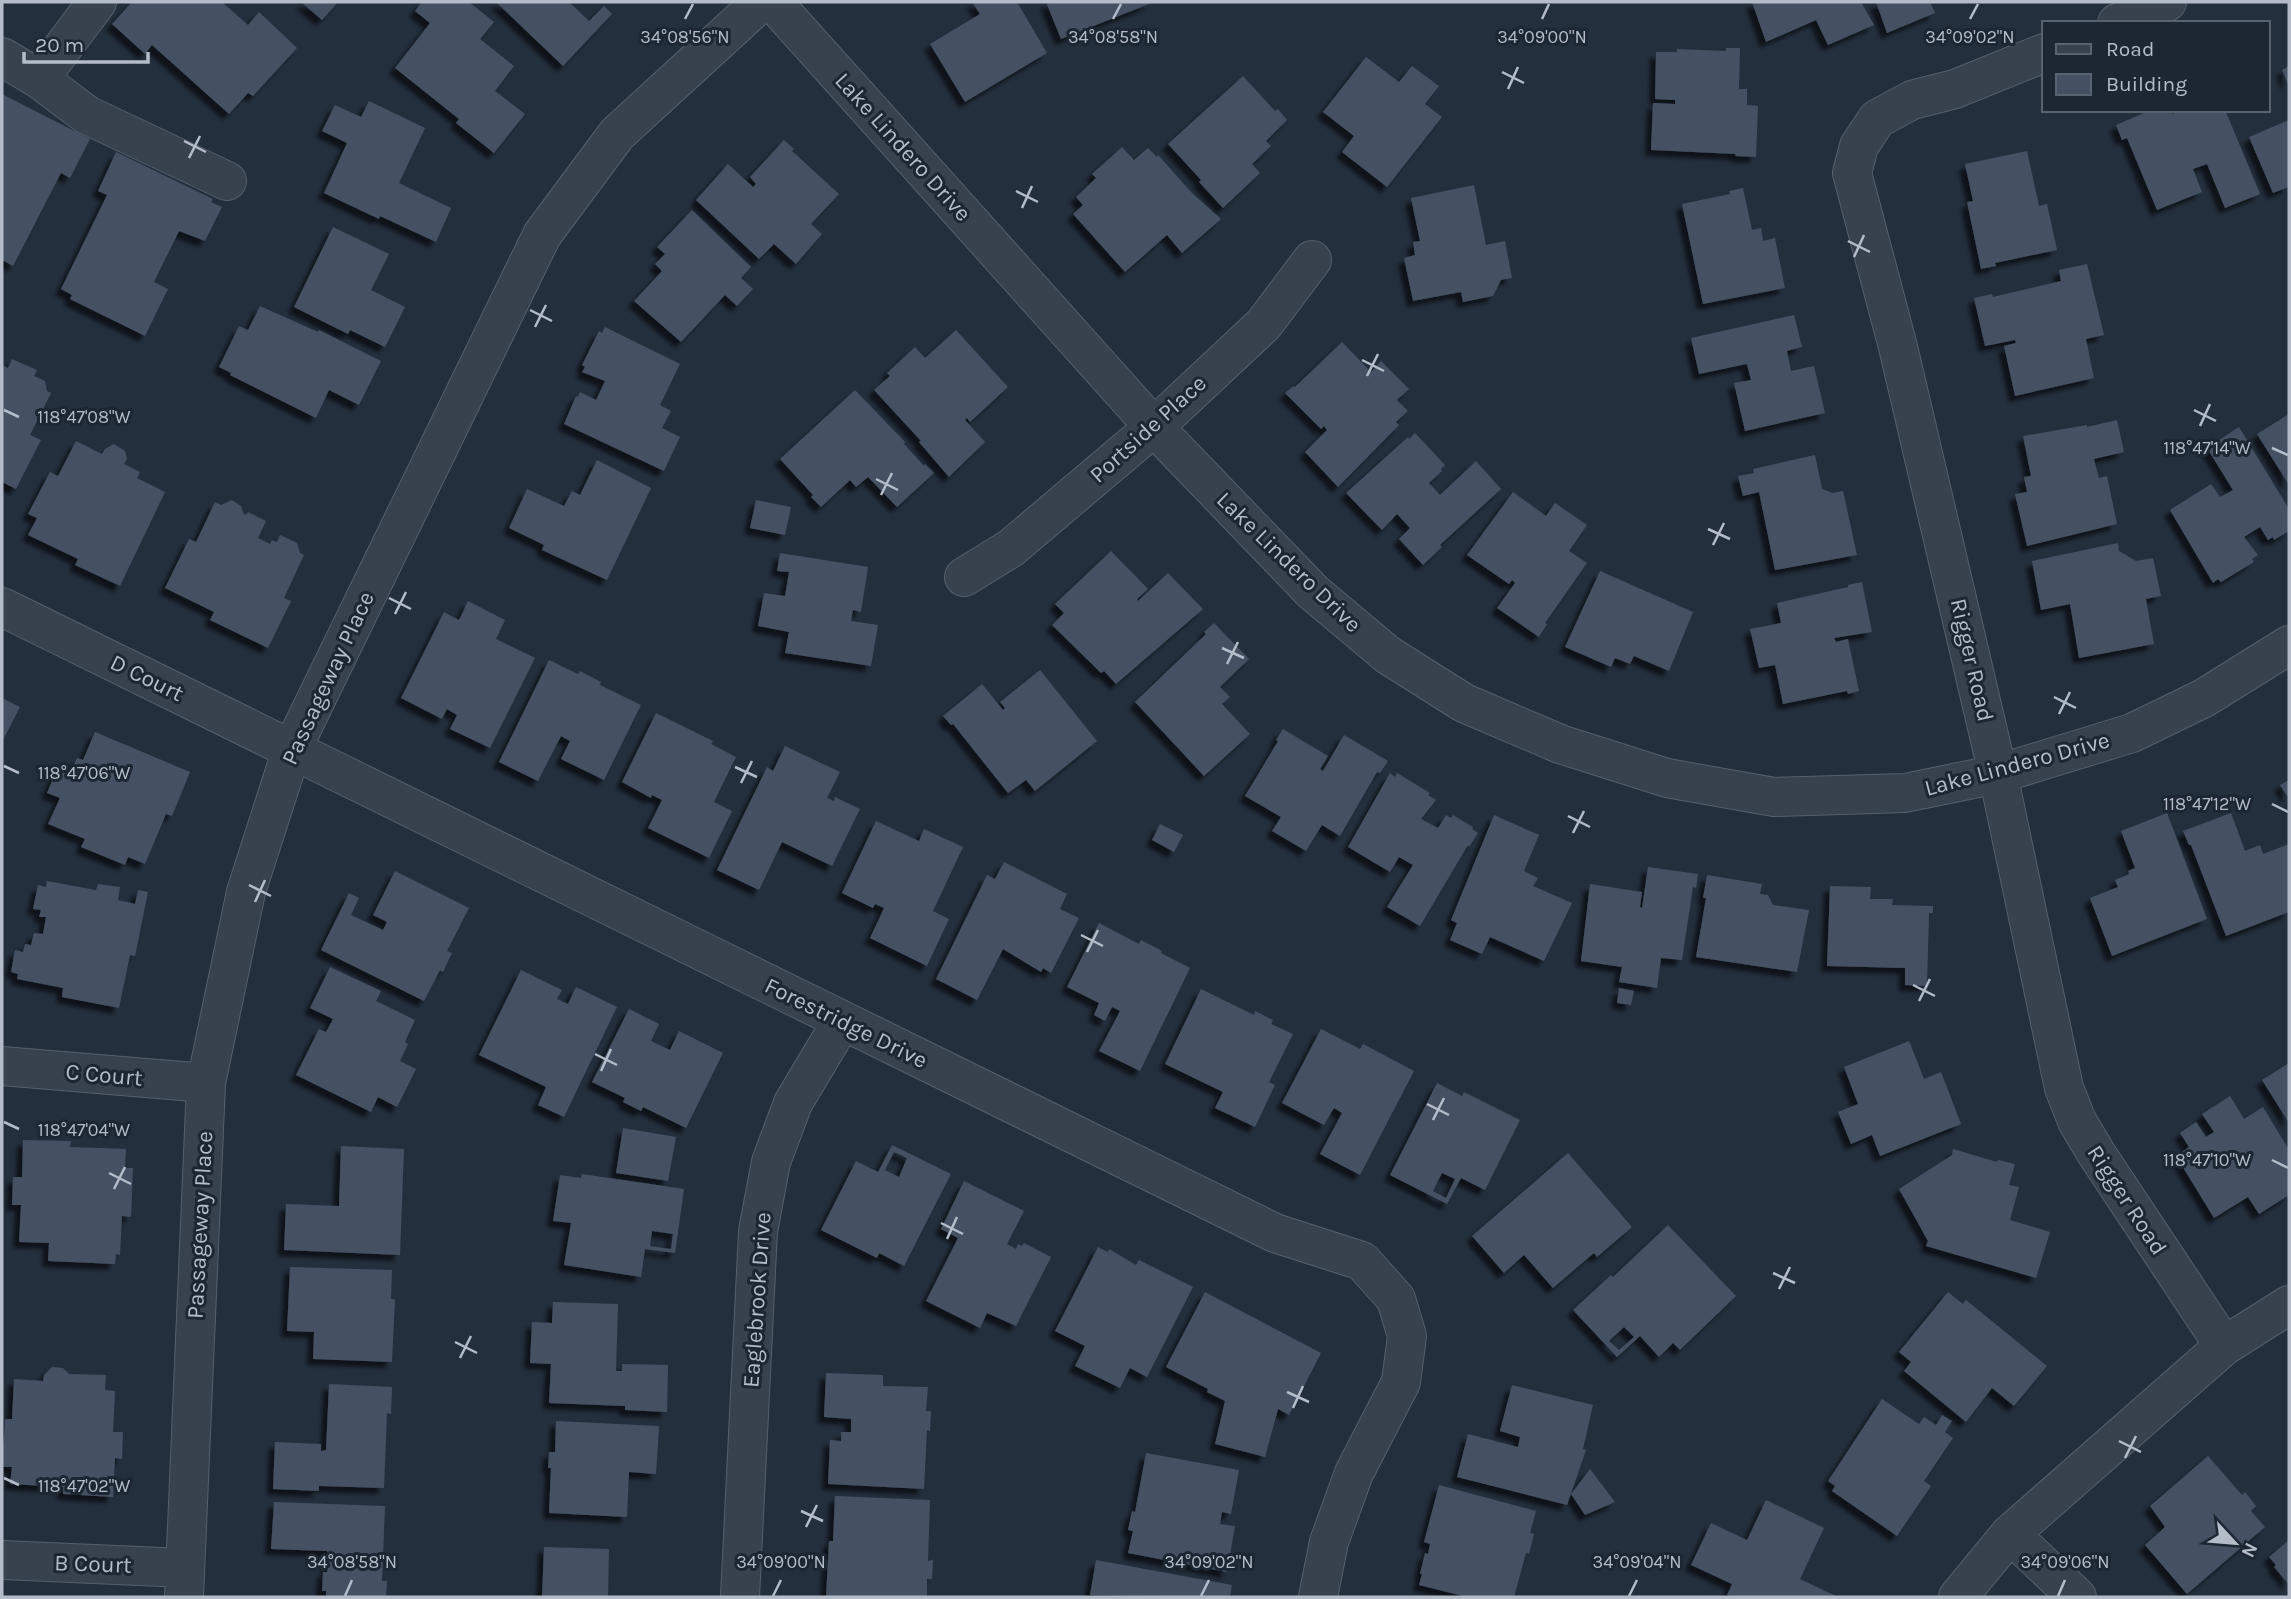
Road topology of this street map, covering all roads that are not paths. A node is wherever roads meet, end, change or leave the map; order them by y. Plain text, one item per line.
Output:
1 (97, 2) edge
2 (761, 2) edge
3 (773, 2) edge
4 (2167, 2) edge
5 (2122, 21) edge
6 (2042, 54) edge
7 (2, 57) edge
8 (39, 79) junction
9 (227, 181) dead end
10 (1312, 260) dead end
11 (1154, 427) junction
12 (964, 576) dead end
13 (2, 607) edge
14 (2289, 645) edge
15 (292, 749) junction
16 (1998, 774) junction
17 (842, 1021) junction
18 (2, 1066) edge
19 (206, 1083) junction
20 (2289, 1306) edge
21 (2224, 1346) junction
22 (2010, 1534) junction
23 (2, 1560) edge
24 (184, 1583) edge
25 (740, 1597) edge
26 (1318, 1597) edge
27 (1958, 1597) edge
28 (2077, 1597) edge

1 - 8 street
2 - 15 street, Passageway Place
3 - 11 street, Lake Lindero Drive
4 - 5 street
6 - 16 street, Rigger Road
7 - 8 street
8 - 9 street
10 - 11 street, Portside Place
11 - 12 street, Portside Place
11 - 16 street, Lake Lindero Drive
13 - 15 street, D Court
14 - 16 street, Lake Lindero Drive
15 - 17 street, Forestridge Drive
15 - 19 street, Passageway Place
16 - 21 street, Rigger Road
17 - 25 street, Eaglebrook Drive
17 - 26 street, Forestridge Drive
18 - 19 street, C Court
19 - 24 street, Passageway Place
20 - 21 street
21 - 22 street
22 - 27 street
22 - 28 street
23 - 24 street, B Court

